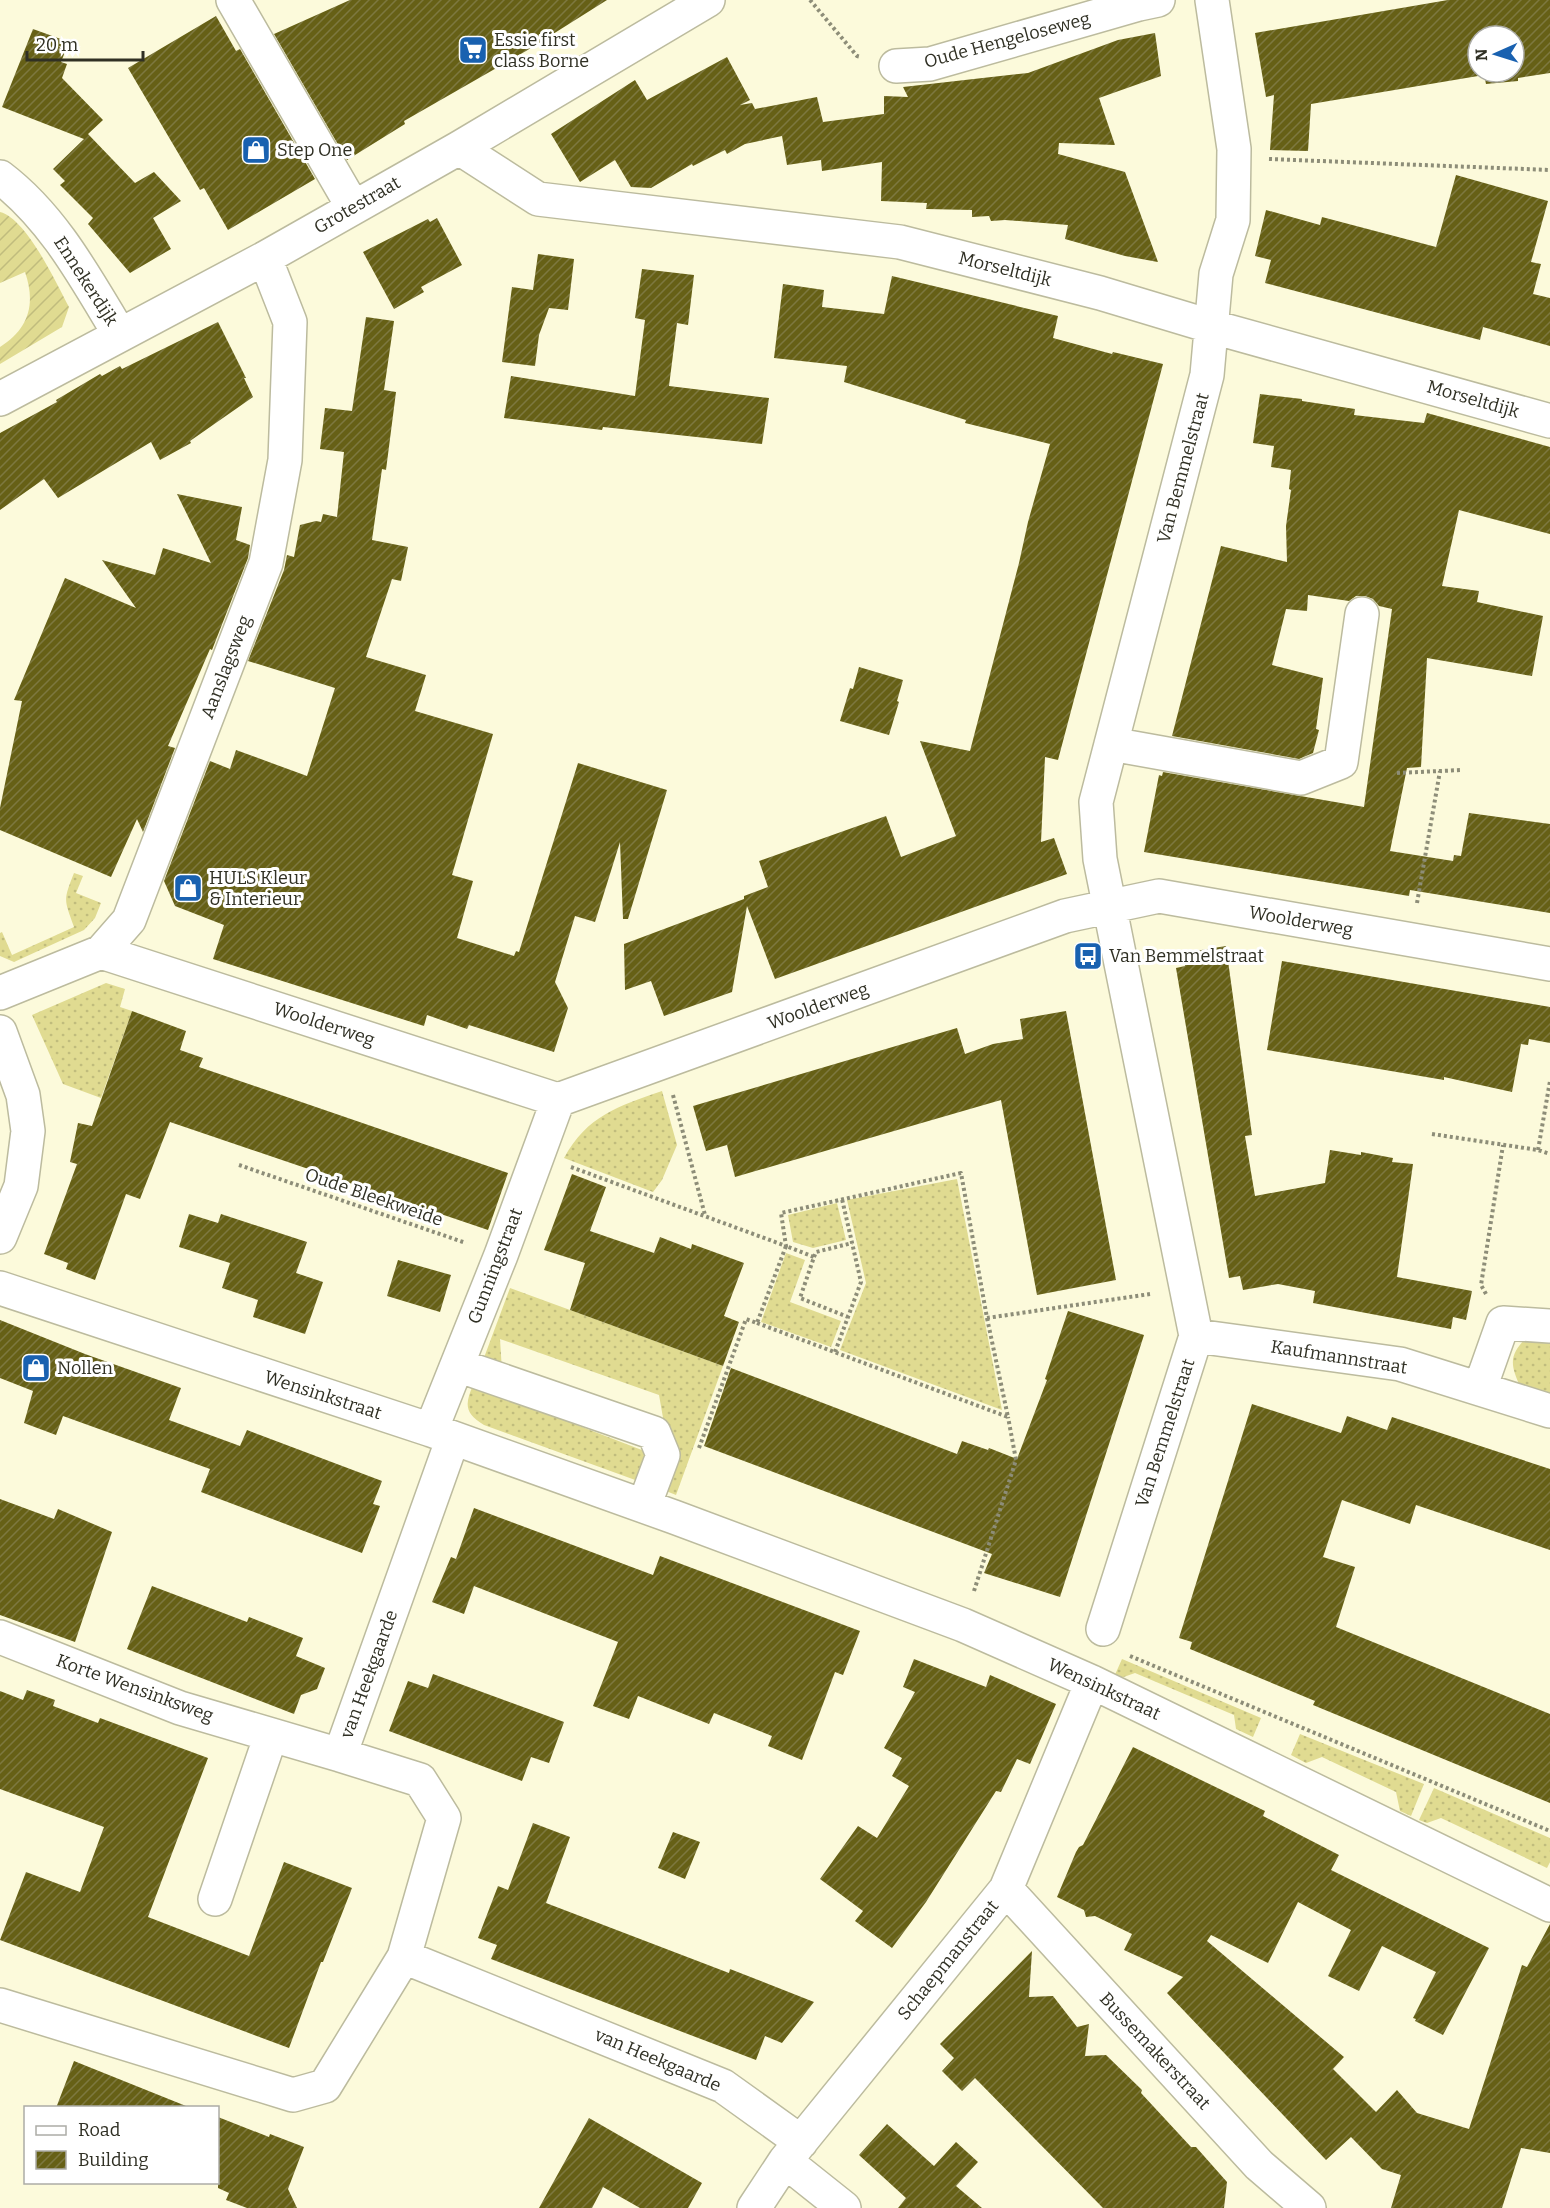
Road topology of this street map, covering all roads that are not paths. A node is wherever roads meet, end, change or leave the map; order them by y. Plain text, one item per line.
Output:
1 (233, 0) edge
2 (708, 0) edge
3 (1158, 0) edge
4 (1212, 0) edge
5 (896, 66) road end
6 (459, 148) junction
7 (0, 177) edge
8 (353, 207) junction
9 (265, 258) junction
10 (1213, 327) junction
11 (120, 335) junction
12 (0, 399) edge
13 (1550, 421) edge
14 (1362, 614) dead end
15 (1111, 744) junction
16 (1111, 907) junction
17 (101, 952) junction
18 (1550, 964) edge
19 (0, 993) edge
20 (0, 1032) edge
21 (558, 1101) junction
22 (0, 1237) edge
23 (0, 1288) edge
24 (1550, 1326) edge
25 (1196, 1336) junction
26 (457, 1365) junction
27 (1480, 1388) junction
28 (1550, 1411) edge
29 (442, 1434) junction
30 (644, 1506) junction
31 (0, 1637) edge
32 (1111, 1641) road end
33 (1092, 1682) junction
34 (271, 1735) junction
35 (340, 1755) junction
36 (1006, 1889) junction
37 (215, 1899) dead end
38 (1550, 1905) edge
39 (404, 1957) junction
40 (0, 2005) edge
41 (793, 2152) junction
42 (754, 2208) edge
43 (844, 2208) edge
44 (1309, 2208) edge

1 - 8 street
2 - 6 street, Grotestraat
3 - 5 street, Oude Hengeloseweg
4 - 10 street, Van Bemmelstraat
6 - 8 street, Grotestraat
6 - 10 street, Morseltdijk
7 - 11 street, Ennekerdijk
8 - 9 street, Grotestraat
9 - 11 street, Grotestraat
9 - 17 street, Aanslagsweg
10 - 13 street, Morseltdijk
10 - 15 street, Van Bemmelstraat
11 - 12 street, Grotestraat
14 - 15 street
15 - 16 street, Van Bemmelstraat
16 - 18 street, Woolderweg
16 - 21 street, Woolderweg
16 - 25 street, Van Bemmelstraat
17 - 19 street, Aanslagsweg
17 - 21 street, Woolderweg
20 - 22 street
21 - 26 street, Gunningstraat
23 - 29 street, Wensinkstraat
24 - 27 street
25 - 27 street, Kaufmannstraat
25 - 32 street, Van Bemmelstraat
26 - 29 street, Gunningstraat
26 - 30 street
27 - 28 street, Kaufmannstraat
29 - 30 street, Wensinkstraat
29 - 35 street, van Heekgaarde
30 - 33 street, Wensinkstraat
31 - 34 street, Korte Wensinksweg
33 - 36 street, Schaepmanstraat
33 - 38 street, Wensinkstraat
34 - 35 street, Korte Wensinksweg
34 - 37 street
35 - 39 street, van Heekgaarde
36 - 41 street, Schaepmanstraat
36 - 44 street, Bussemakerstraat
39 - 40 street, van Heekgaarde
39 - 41 street, van Heekgaarde
41 - 42 street, Schaepmanstraat
41 - 43 street, van Heekgaarde

